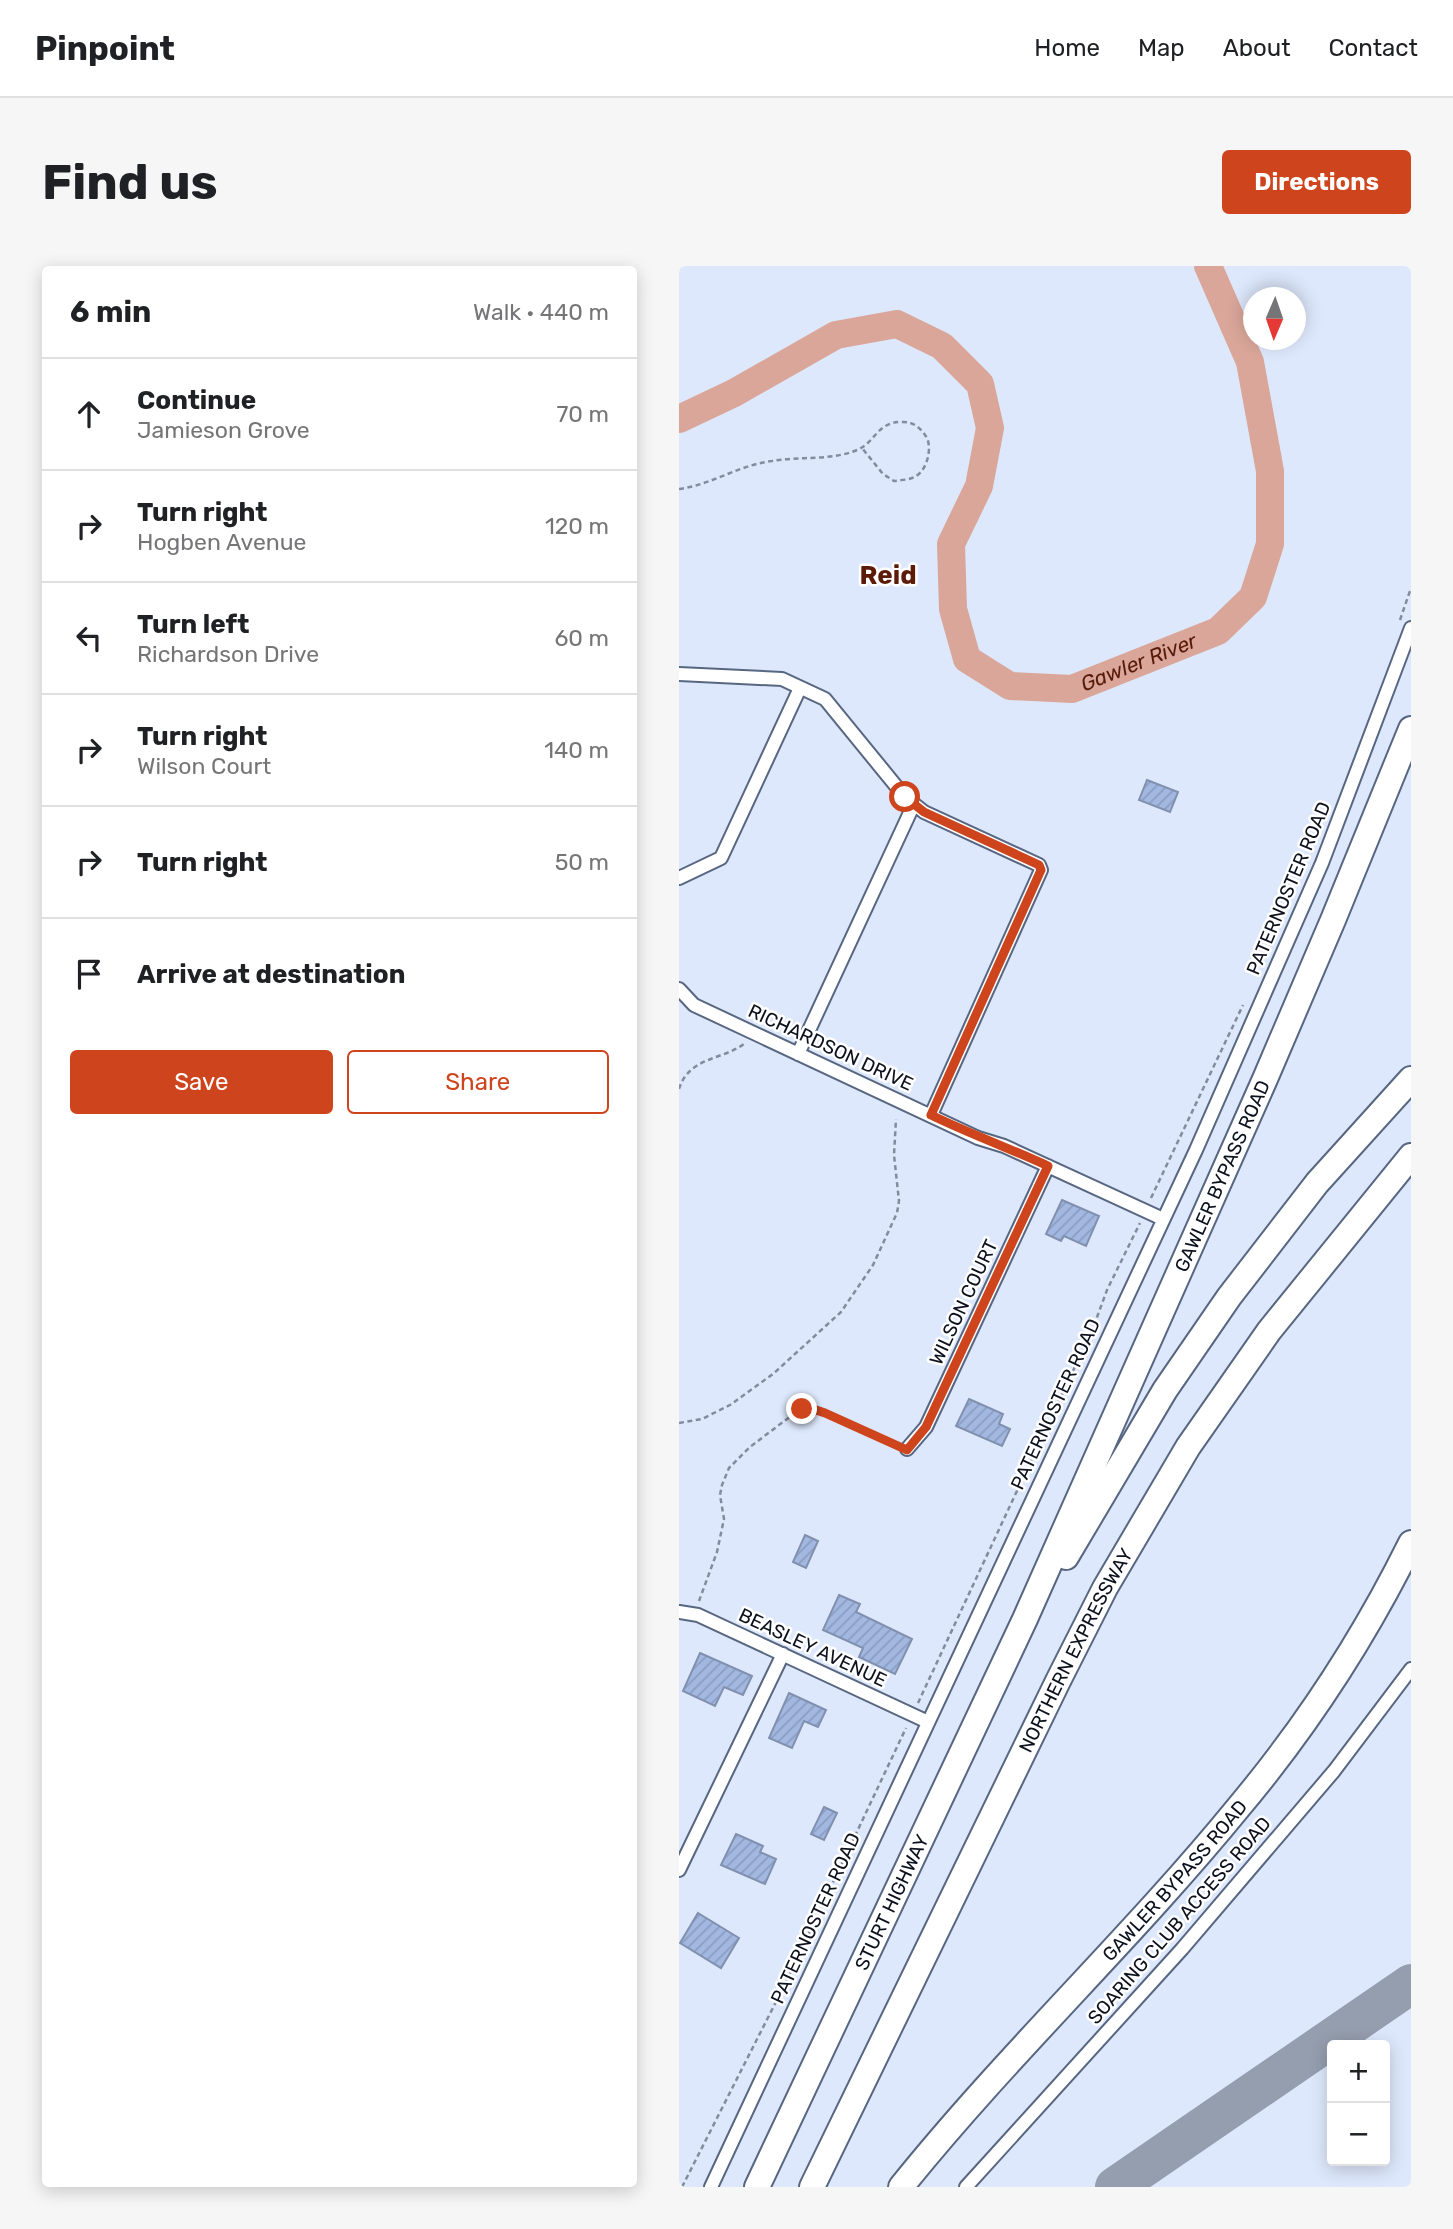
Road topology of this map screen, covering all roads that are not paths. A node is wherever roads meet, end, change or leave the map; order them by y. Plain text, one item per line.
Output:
1 (1411, 628) edge
2 (679, 674) edge
3 (800, 688) junction
4 (1411, 729) edge
5 (914, 804) junction
6 (679, 878) edge
7 (679, 989) edge
8 (798, 1054) junction
9 (1411, 1079) edge
10 (931, 1115) junction
11 (1411, 1156) edge
12 (1048, 1166) junction
13 (1163, 1219) junction
14 (907, 1450) road end
15 (1411, 1543) edge
16 (679, 1612) edge
17 (1025, 1619) junction
18 (783, 1654) junction
19 (1411, 1668) edge
20 (928, 1722) junction
21 (679, 1870) edge
22 (711, 2187) edge
23 (757, 2187) edge
24 (812, 2187) edge
25 (901, 2187) edge
26 (966, 2187) edge

1 - 13 street, PATERNOSTER ROAD
2 - 3 street
3 - 5 street
3 - 6 street
4 - 17 highway, GAWLER BYPASS ROAD
5 - 8 street
5 - 10 street
7 - 8 street, RICHARDSON DRIVE
8 - 10 street, RICHARDSON DRIVE
9 - 17 highway
10 - 12 street, RICHARDSON DRIVE
11 - 24 highway, NORTHERN EXPRESSWAY
12 - 13 street, RICHARDSON DRIVE
12 - 14 street, WILSON COURT
13 - 20 street, PATERNOSTER ROAD
15 - 25 highway, GAWLER BYPASS ROAD
16 - 18 street, BEASLEY AVENUE
17 - 23 highway, STURT HIGHWAY
18 - 20 street, BEASLEY AVENUE
18 - 21 street
19 - 26 street, SOARING CLUB ACCESS ROAD
20 - 22 street, PATERNOSTER ROAD

